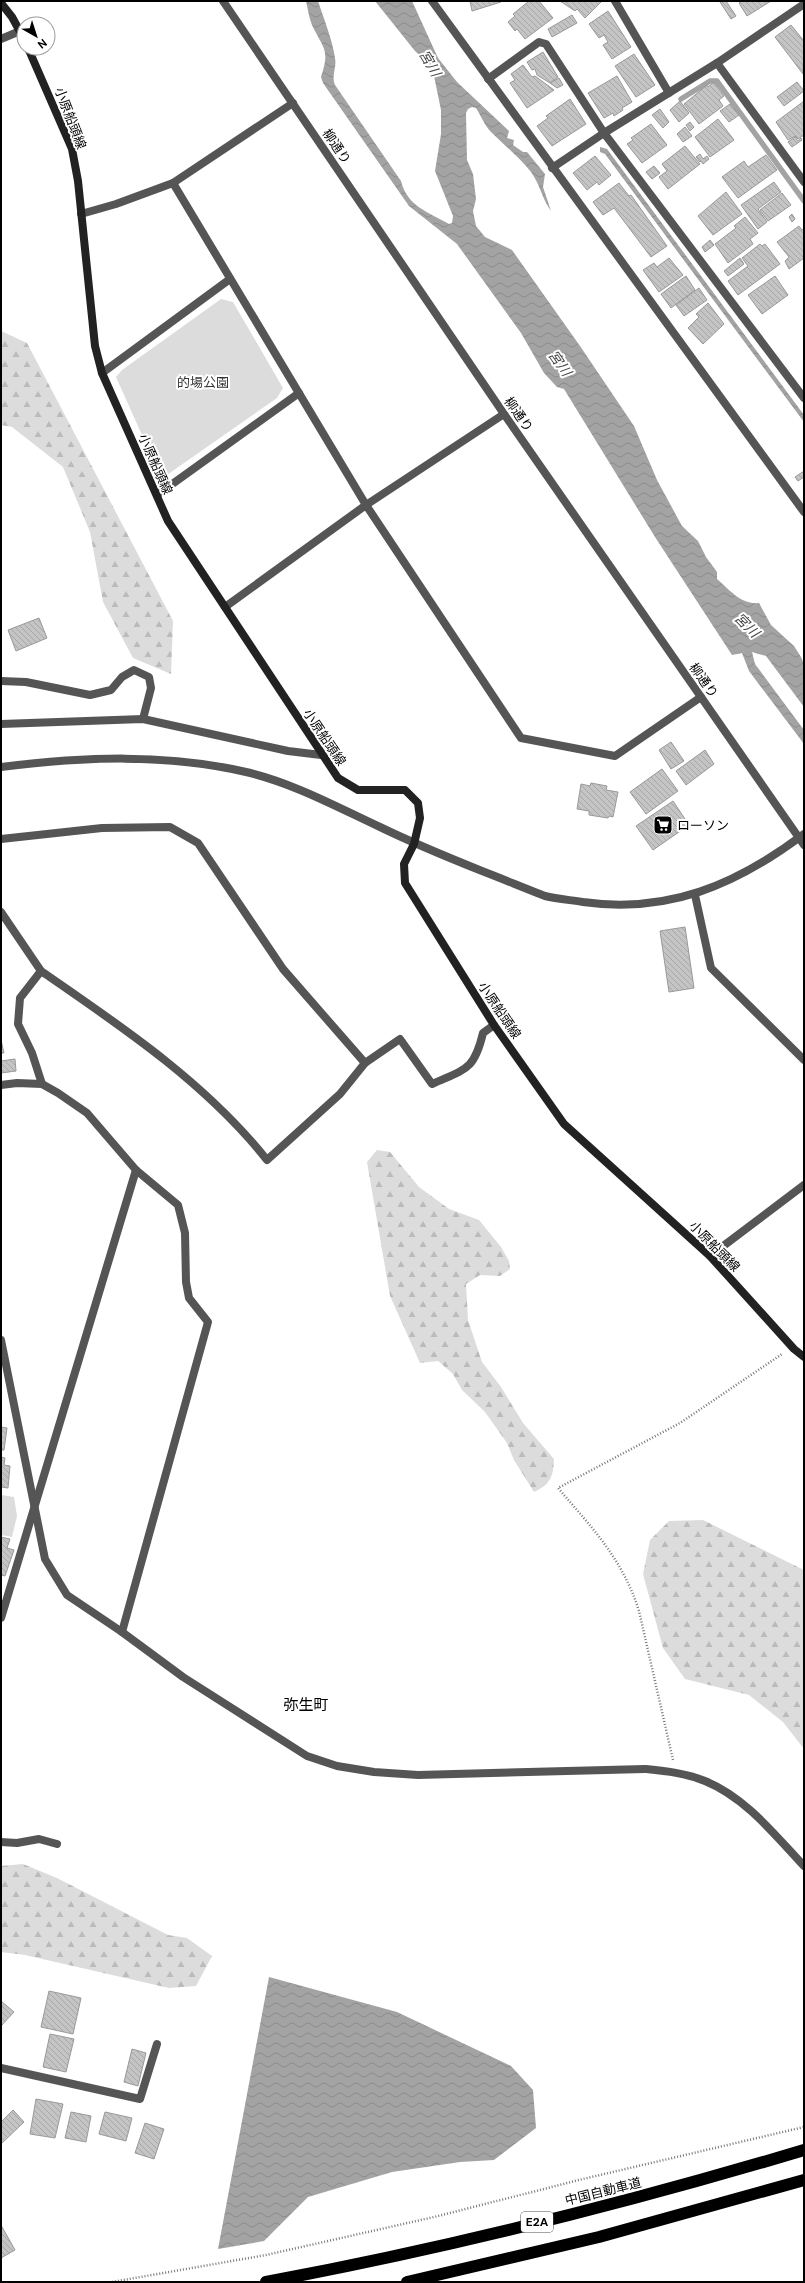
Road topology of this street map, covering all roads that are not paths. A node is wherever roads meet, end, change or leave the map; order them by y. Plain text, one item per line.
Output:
1 (223, 1) edge
2 (432, 1) edge
3 (615, 1) edge
4 (1, 3) edge
5 (804, 4) edge
6 (16, 24) edge
7 (16, 33) edge
8 (1, 39) edge
9 (31, 56) edge
10 (717, 63) junction
11 (488, 79) junction
12 (669, 93) junction
13 (293, 103) junction
14 (604, 134) junction
15 (552, 168) junction
16 (804, 182) edge
17 (173, 183) junction
18 (81, 214) junction
19 (230, 279) junction
20 (102, 373) junction
21 (299, 393) junction
22 (804, 398) edge
23 (504, 414) junction
24 (157, 495) junction
25 (366, 505) junction
26 (804, 512) edge
27 (225, 607) junction
28 (1, 681) edge
29 (700, 697) junction
30 (143, 719) junction
31 (1, 724) edge
32 (321, 755) junction
33 (1, 767) edge
34 (801, 837) edge
35 (1, 839) edge
36 (414, 844) junction
37 (804, 845) edge
38 (695, 895) junction
39 (1, 912) edge
40 (41, 971) junction
41 (494, 1025) junction
42 (804, 1060) edge
43 (365, 1063) junction
44 (42, 1084) junction
45 (1, 1085) edge
46 (136, 1170) junction
47 (804, 1185) edge
48 (710, 1256) junction
49 (1, 1340) edge
50 (804, 1357) edge
51 (34, 1509) junction
52 (1, 1618) edge
53 (122, 1632) junction
54 (1, 1842) edge
55 (57, 1844) dead end
56 (804, 1866) edge
57 (157, 2044) dead end
58 (1, 2068) edge
59 (804, 2150) edge
60 (804, 2180) edge
61 (266, 2282) edge
62 (407, 2282) edge

1 - 13 street, 柳通り
2 - 11 street
3 - 12 street
4 - 6 main road
5 - 10 street
7 - 8 street
9 - 18 main road, 小原船頭線
10 - 12 street
10 - 16 street
11 - 14 street
11 - 15 street
12 - 14 street
13 - 17 street
13 - 23 street, 柳通り
14 - 15 street
14 - 22 street
15 - 26 street
17 - 18 street
17 - 19 street
18 - 20 main road, 小原船頭線
19 - 20 street
19 - 21 street
20 - 24 main road, 小原船頭線
21 - 24 street
21 - 25 street
23 - 25 street
23 - 29 street, 柳通り
24 - 27 main road, 小原船頭線
25 - 27 street
25 - 29 street
27 - 32 main road, 小原船頭線
28 - 30 street
29 - 34 street, 柳通り
30 - 31 street
30 - 32 street
32 - 36 main road, 小原船頭線
33 - 36 street
34 - 37 street, 柳通り
34 - 38 street
35 - 43 street
36 - 38 street
36 - 41 main road, 小原船頭線
38 - 42 street
39 - 40 street
40 - 43 street
40 - 44 street
41 - 43 street
41 - 48 main road, 小原船頭線
44 - 45 street
44 - 46 street
46 - 51 street
46 - 53 street
47 - 48 street
48 - 50 main road, 小原船頭線
49 - 51 street
51 - 52 street
51 - 53 street
53 - 56 street
54 - 55 street
57 - 58 street
59 - 61 highway, 中国自動車道 / E2A
60 - 62 highway, E2A

